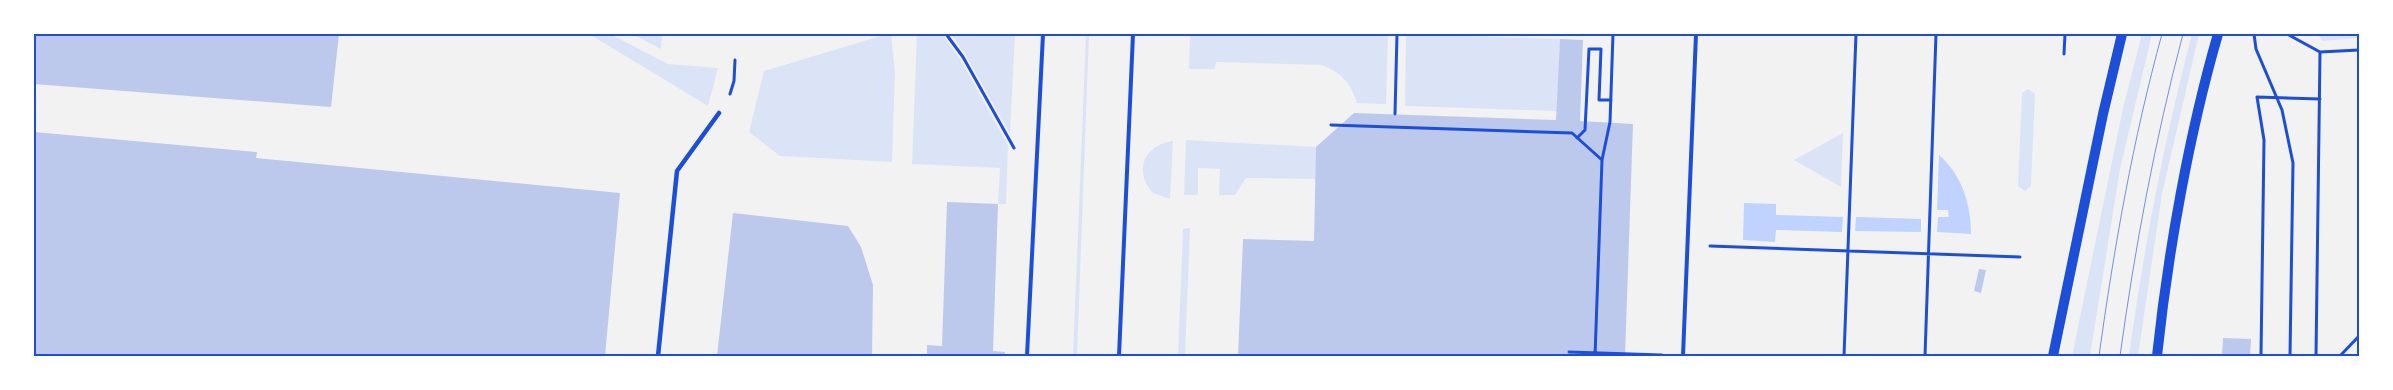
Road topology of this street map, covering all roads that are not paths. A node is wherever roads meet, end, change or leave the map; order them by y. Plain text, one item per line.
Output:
1 (1043, 34) edge
2 (1133, 34) edge
3 (1696, 34) edge
4 (2122, 34) edge
5 (2218, 34) edge
6 (719, 113) road end
7 (658, 356) edge
8 (1027, 356) edge
9 (1119, 356) edge
10 (1684, 356) edge
11 (2052, 356) edge
12 (2157, 356) edge

1 - 8 lane
2 - 9 lane
3 - 10 lane
4 - 11 main road
5 - 12 main road
6 - 7 street

